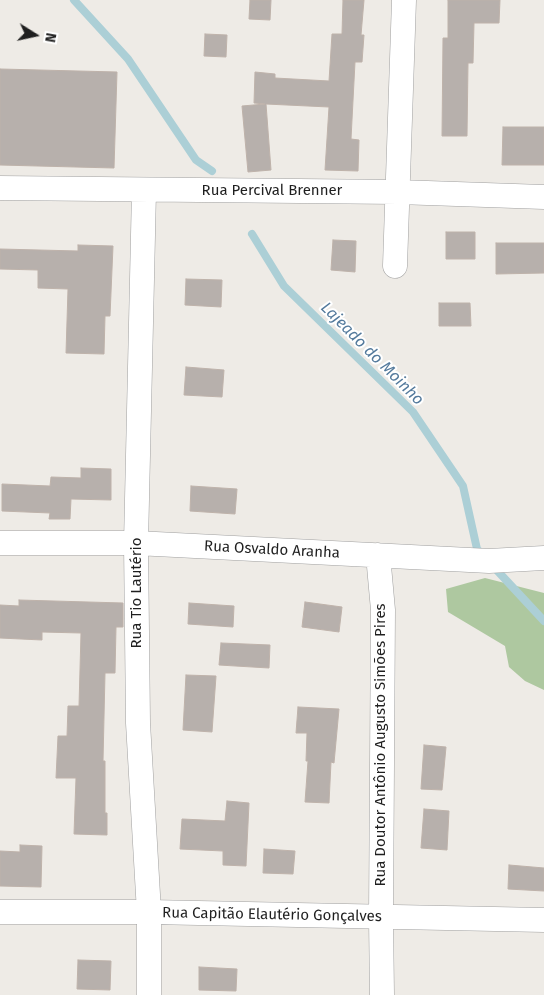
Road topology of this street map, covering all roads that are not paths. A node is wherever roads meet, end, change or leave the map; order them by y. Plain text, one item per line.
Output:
1 (404, 0) edge
2 (0, 188) edge
3 (144, 191) junction
4 (398, 192) junction
5 (544, 197) edge
6 (394, 266) dead end
7 (136, 542) junction
8 (0, 543) edge
9 (378, 555) junction
10 (544, 558) edge
11 (0, 912) edge
12 (149, 912) junction
13 (381, 918) junction
14 (544, 920) edge
15 (149, 995) edge
16 (382, 995) edge

1 - 4 street
2 - 3 street, Rua Percival Brenner
3 - 4 street, Rua Percival Brenner
3 - 7 street, Rua Tio Lautério
4 - 5 street, Rua Percival Brenner
4 - 6 street
7 - 8 street, Rua Osvaldo Aranha
7 - 9 street, Rua Osvaldo Aranha
7 - 12 street, Rua Tio Lautério
9 - 10 street, Rua Osvaldo Aranha
9 - 13 street, Rua Doutor Antônio Augusto Simões Pires
11 - 12 street, Rua Capitão Elautério Gonçalves
12 - 13 street, Rua Capitão Elautério Gonçalves
12 - 15 street, Rua Tio Lautério
13 - 14 street, Rua Capitão Elautério Gonçalves
13 - 16 street, Rua Doutor Antônio Augusto Simões Pires

